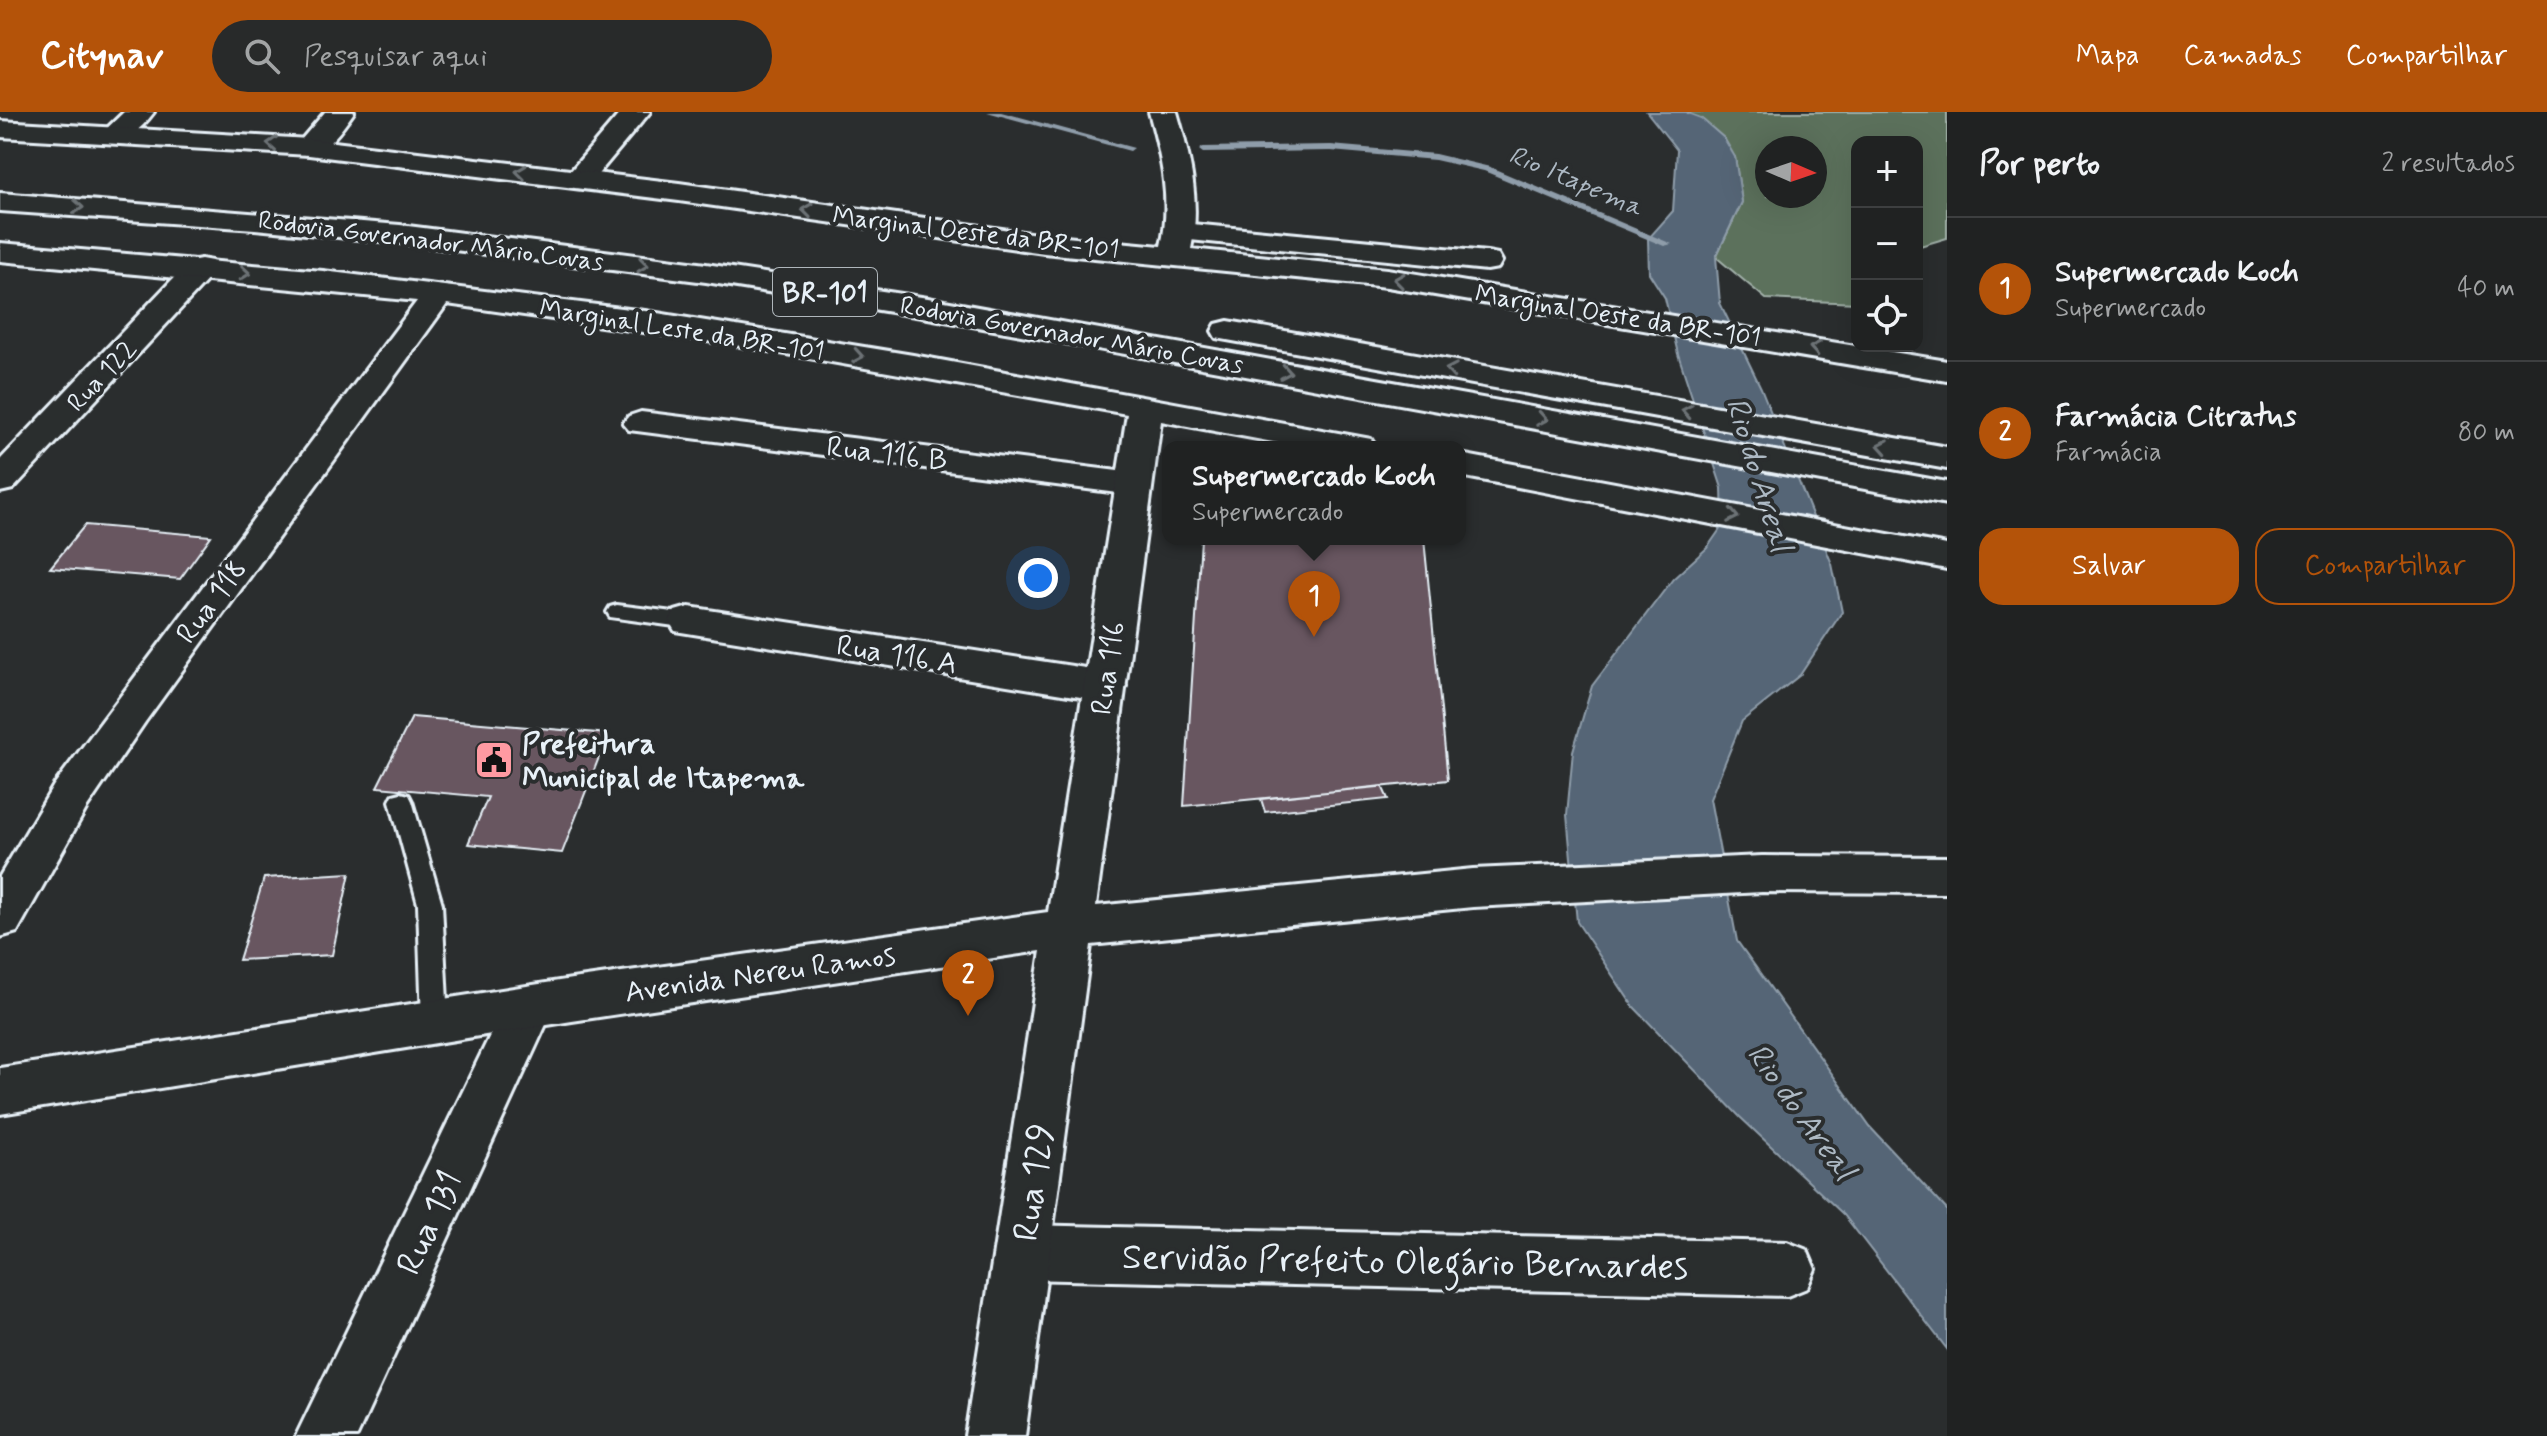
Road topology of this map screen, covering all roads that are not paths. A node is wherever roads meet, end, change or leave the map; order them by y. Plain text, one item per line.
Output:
1 (140, 112) edge
2 (340, 112) edge
3 (636, 112) edge
4 (1163, 112) edge
5 (0, 129) edge
6 (115, 134) junction
7 (309, 147) junction
8 (0, 178) edge
9 (579, 179) junction
10 (0, 202) edge
11 (1178, 244) junction
12 (0, 252) edge
13 (1487, 261) dead end
14 (201, 268) junction
15 (438, 295) junction
16 (1083, 306) dead end
17 (1206, 327) dead end
18 (1947, 371) edge
19 (1145, 408) junction
20 (641, 423) dead end
21 (1325, 441) edge
22 (1947, 458) edge
23 (1466, 466) edge
24 (0, 481) edge
25 (1134, 484) junction
26 (1947, 493) edge
27 (1947, 557) edge
28 (617, 612) dead end
29 (689, 621) joint
30 (1105, 686) junction
31 (401, 801) dead end
32 (1947, 875) edge
33 (0, 918) edge
34 (1069, 928) junction
35 (529, 1007) junction
36 (435, 1022) junction
37 (0, 1091) edge
38 (1022, 1252) junction
39 (1787, 1269) dead end
40 (326, 1436) edge
41 (995, 1436) edge

1 - 6 main road
2 - 7 main road
3 - 9 main road
4 - 11 main road
5 - 6 main road, Marginal Oeste da BR-101
7 -> 6 main road, Marginal Oeste da BR-101
9 -> 7 main road, Marginal Oeste da BR-101
8 - 16 main road, Rodovia Governador Mário Covas / BR-101
11 -> 9 main road, Marginal Oeste da BR-101
10 -> 26 main road, Rodovia Governador Mário Covas / BR-101
11 - 13 main road
18 -> 11 main road, Marginal Oeste da BR-101
12 - 14 main road, Marginal Leste da BR-101
14 -> 15 main road, Marginal Leste da BR-101
14 - 24 main road, Rua 122
15 -> 19 main road, Marginal Leste da BR-101
15 - 33 main road, Rua 118
22 -> 17 main road, Rodovia Governador Mário Covas
19 - 21 main road, Marginal Leste da BR-101
19 - 25 main road, Rua 116
20 - 25 main road, Rua 116 B
23 -> 27 main road
25 - 30 main road, Rua 116
28 - 29 lane
29 - 30 main road, Rua 116 A
30 - 34 main road, Rua 116
31 - 36 lane
32 - 34 main road, Avenida Nereu Ramos
34 - 35 main road, Avenida Nereu Ramos
34 - 38 main road, Rua 129
35 - 36 main road, Avenida Nereu Ramos
35 - 40 main road, Rua 131
36 - 37 main road, Avenida Nereu Ramos
38 - 39 main road, Servidão Prefeito Olegário Bernardes
38 - 41 main road, Rua 129

